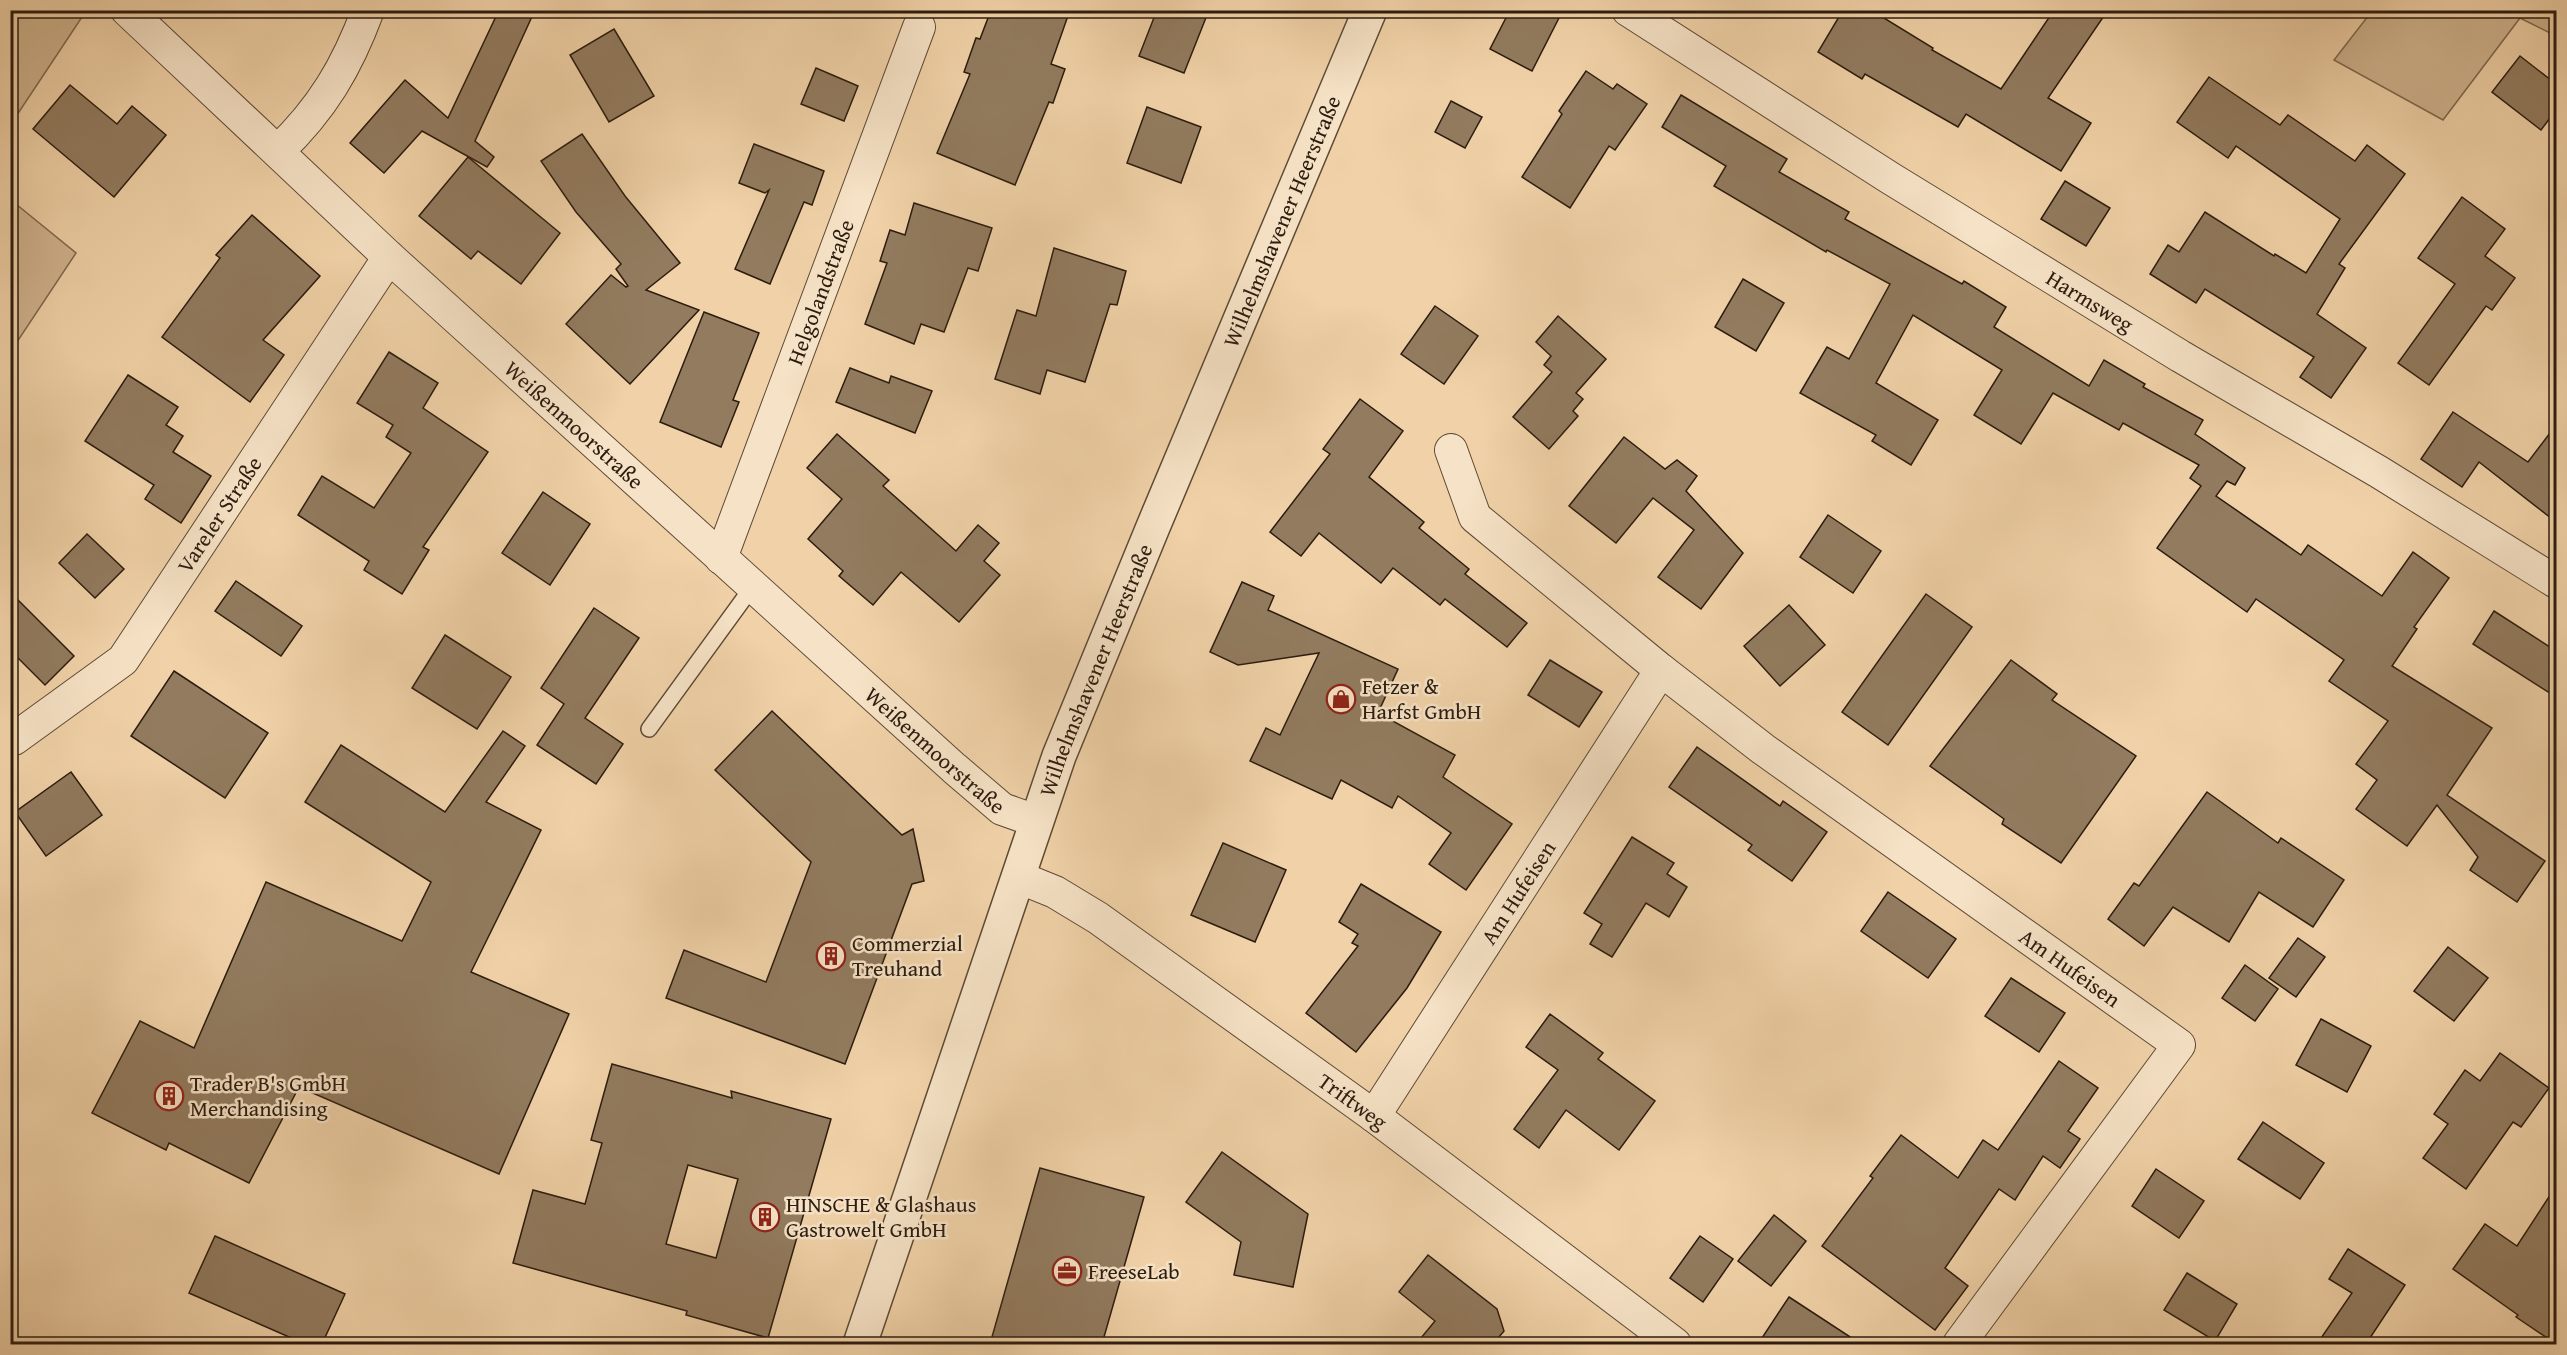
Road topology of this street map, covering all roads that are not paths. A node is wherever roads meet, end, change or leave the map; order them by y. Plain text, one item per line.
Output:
1 (127, 10) edge
2 (368, 10) edge
3 (1370, 10) edge
4 (1628, 10) edge
5 (919, 27) dead end
6 (278, 152) junction
7 (389, 257) junction
8 (1451, 450) dead end
9 (721, 558) junction
10 (2556, 582) edge
11 (753, 586) junction
12 (1661, 670) junction
13 (649, 729) dead end
14 (14, 739) dead end
15 (1036, 821) junction
16 (1018, 877) junction
17 (1374, 1116) junction
18 (860, 1344) edge
19 (1675, 1344) edge
20 (1959, 1344) edge

1 - 6 street, Weißenmoorstraße
2 - 6 street
3 - 15 street, Wilhelmshavener Heerstraße
4 - 10 street, Harmsweg
5 - 9 street, Helgolandstraße
6 - 7 street, Weißenmoorstraße
7 - 9 street, Weißenmoorstraße
7 - 14 street, Vareler Straße
8 - 12 street, Am Hufeisen
9 - 11 street, Weißenmoorstraße
11 - 13 lane
11 - 15 street, Weißenmoorstraße
12 - 17 street, Am Hufeisen
12 - 20 street, Am Hufeisen
15 - 16 street, Wilhelmshavener Heerstraße
16 - 17 street, Triftweg
16 - 18 street, Wilhelmshavener Heerstraße
17 - 19 street, Triftweg

